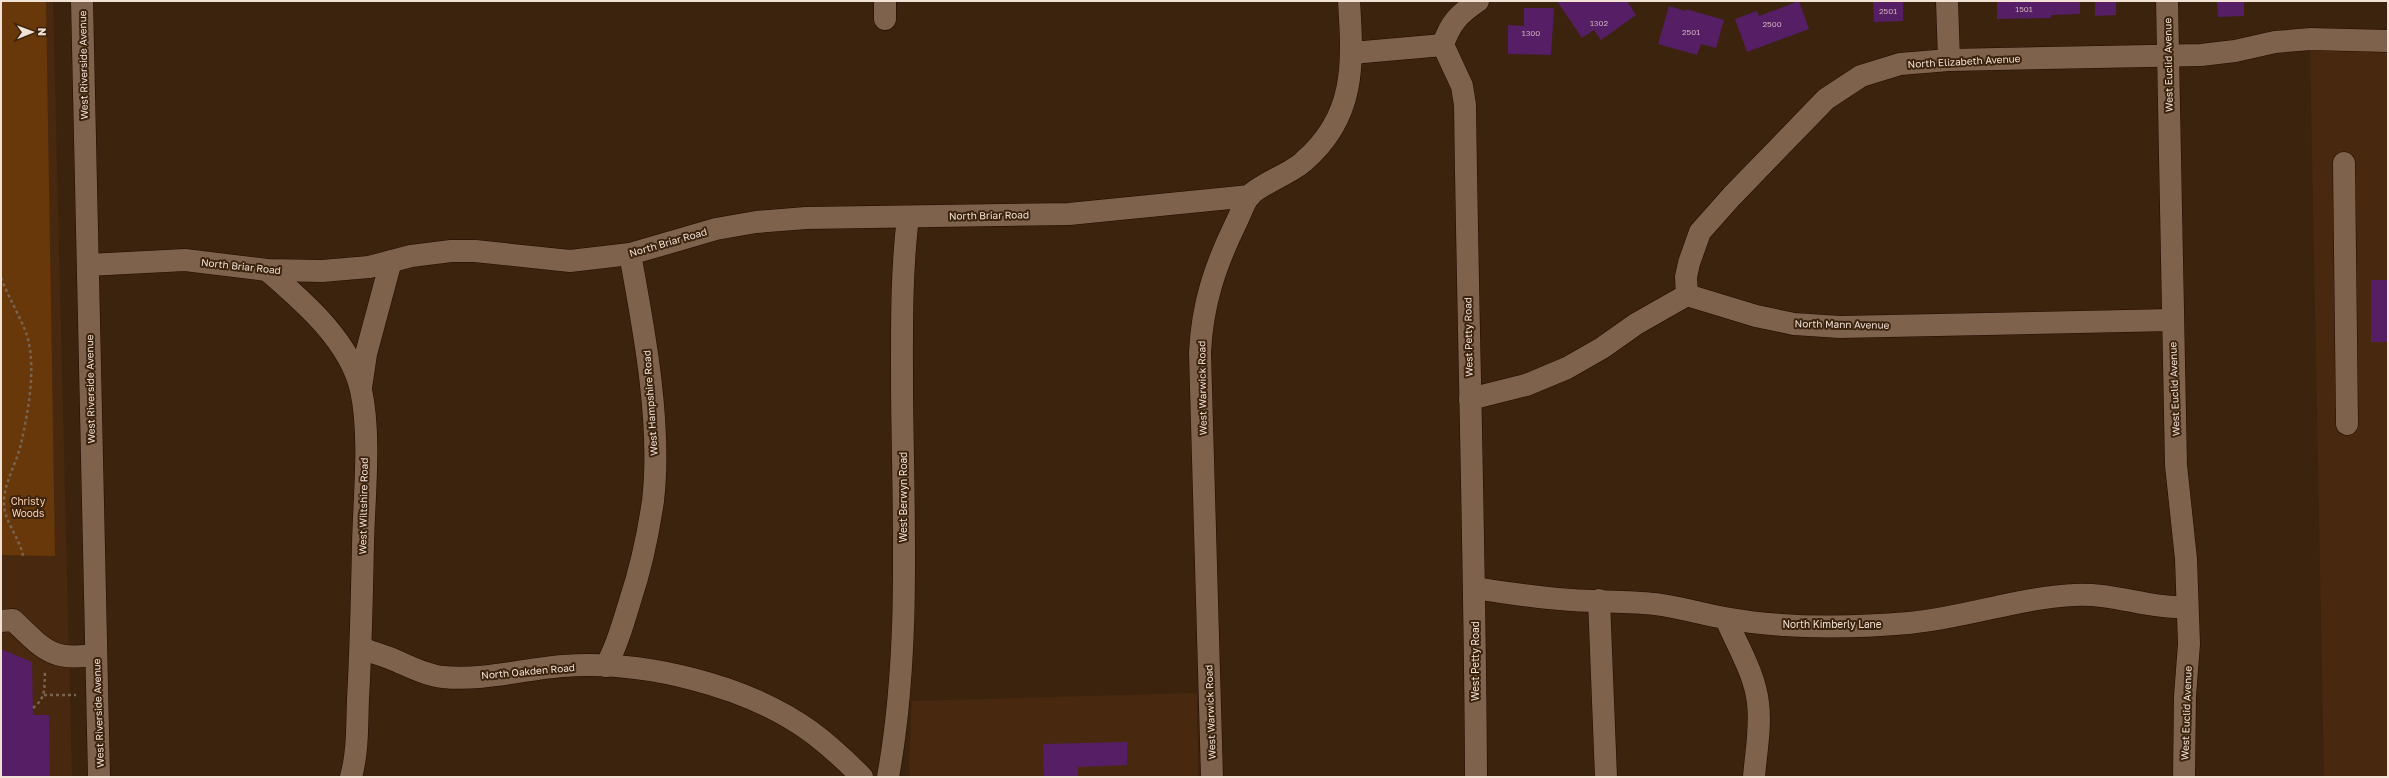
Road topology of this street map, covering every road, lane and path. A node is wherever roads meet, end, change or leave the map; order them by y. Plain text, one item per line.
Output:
1 (82, 1) edge
2 (1349, 1) edge
3 (1478, 1) edge
4 (1947, 1) edge
5 (2167, 1) edge
6 (2388, 41) edge
7 (1443, 45) junction
8 (1352, 53) junction
9 (2168, 54) junction
10 (1948, 60) junction
11 (2344, 163) dead end
12 (1250, 196) junction
13 (908, 217) junction
14 (630, 254) junction
15 (391, 261) junction
16 (88, 265) junction
17 (267, 270) junction
18 (1, 278) edge
19 (1687, 295) junction
20 (2172, 320) junction
21 (361, 389) junction
22 (1470, 399) junction
23 (2347, 424) dead end
24 (23, 556) dead end
25 (1476, 588) junction
26 (1599, 600) junction
27 (2187, 607) junction
28 (1726, 619) junction
29 (1, 621) edge
30 (361, 648) junction
31 (96, 654) junction
32 (44, 666) dead end
33 (606, 666) junction
34 (44, 695) junction
35 (76, 695) dead end
36 (33, 708) dead end
37 (100, 777) edge
38 (352, 777) edge
39 (862, 777) edge
40 (888, 777) edge
41 (1212, 777) edge
42 (1476, 777) edge
43 (1606, 777) edge
44 (1754, 777) edge
45 (2184, 777) edge

1 - 16 street, West Riverside Avenue
2 - 8 street
3 - 7 street
4 - 10 street
5 - 9 street, West Euclid Avenue
6 - 9 street, North Elizabeth Avenue
7 - 8 street
7 - 22 street, West Petty Road
8 - 12 street
9 - 10 street, North Elizabeth Avenue
9 - 20 street, West Euclid Avenue
10 - 19 street, North Elizabeth Avenue
11 - 23 street
12 - 13 street, North Briar Road
12 - 41 street, West Warwick Road
13 - 14 street, North Briar Road
13 - 40 street, West Berwyn Road
14 - 15 street, North Briar Road
14 - 33 street, West Hampshire Road
15 - 17 street, North Briar Road
15 - 21 street
16 - 17 street, North Briar Road
16 - 31 street, West Riverside Avenue
17 - 21 street, West Wiltshire Road
18 - 24 path
19 - 20 street, North Mann Avenue
19 - 22 street
20 - 27 street, West Euclid Avenue
21 - 30 street, West Wiltshire Road
22 - 25 street, West Petty Road
25 - 26 street, North Kimberly Lane
25 - 42 street, West Petty Road
26 - 28 street, North Kimberly Lane
26 - 43 street
27 - 28 street, North Kimberly Lane
27 - 45 street, West Euclid Avenue
28 - 44 street
29 - 31 street
30 - 33 street, North Oakden Road
30 - 38 street, West Wiltshire Road
31 - 37 street, West Riverside Avenue
32 - 34 path
33 - 39 street, North Oakden Road
34 - 35 path
34 - 36 path

